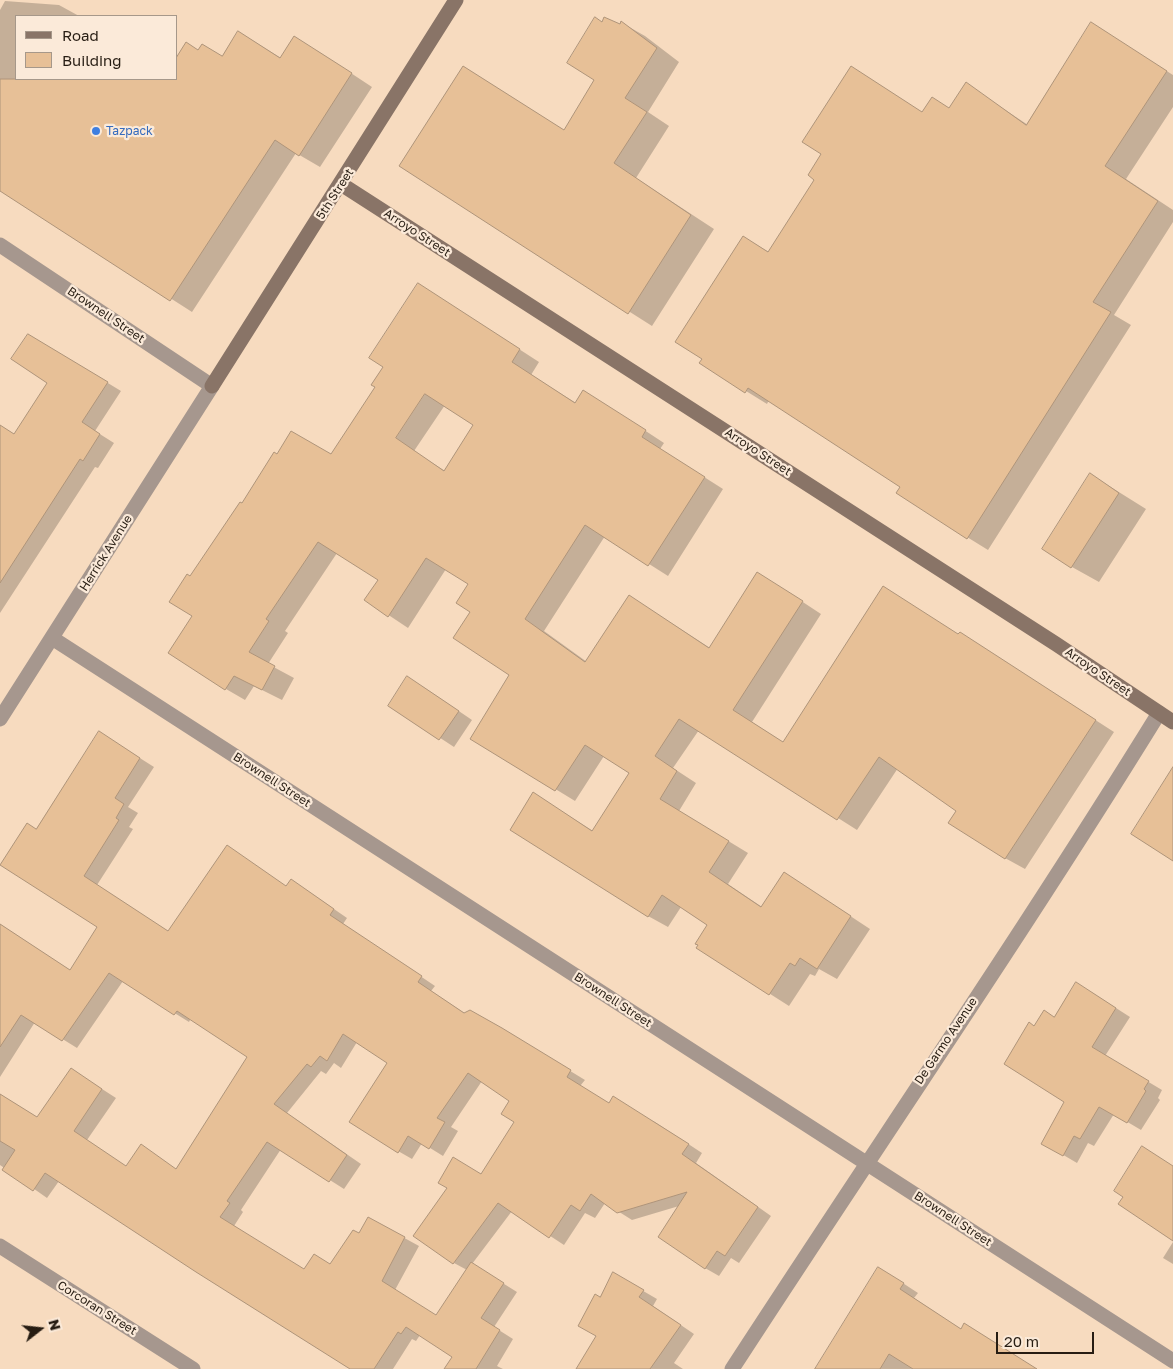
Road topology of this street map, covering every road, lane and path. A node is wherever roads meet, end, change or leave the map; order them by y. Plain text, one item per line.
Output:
1 (456, 0) edge
2 (341, 184) junction
3 (0, 245) edge
4 (212, 386) junction
5 (52, 638) junction
6 (1159, 713) junction
7 (0, 719) edge
8 (1173, 722) edge
9 (865, 1163) junction
10 (0, 1246) edge
11 (1173, 1361) edge
12 (193, 1369) edge
13 (732, 1369) edge

1 - 2 street, 5th Street
2 - 4 street, 5th Street
2 - 6 street, Arroyo Street
3 - 4 street, Brownell Street
4 - 5 street, Herrick Avenue
5 - 7 street, Herrick Avenue
5 - 9 street, Brownell Street
6 - 8 street, Arroyo Street
6 - 9 street, De Garmo Avenue
9 - 11 street, Brownell Street
9 - 13 street, De Garmo Avenue
10 - 12 street, Corcoran Street

